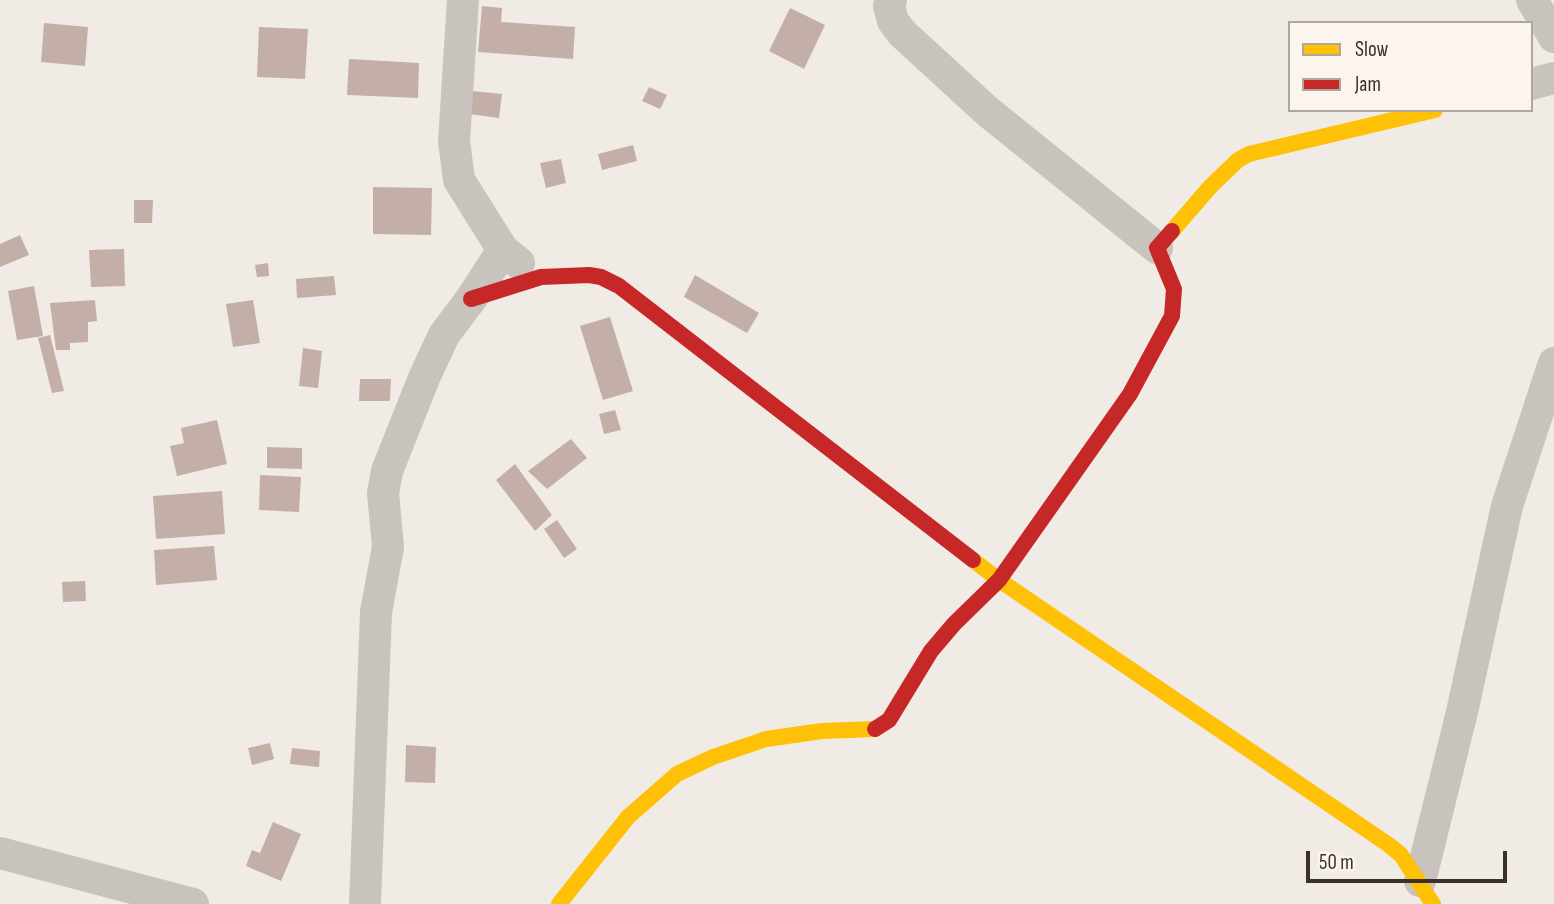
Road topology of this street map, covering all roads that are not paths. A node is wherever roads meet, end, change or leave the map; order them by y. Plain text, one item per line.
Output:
1 (463, 0) edge
2 (891, 0) edge
3 (1532, 0) edge
4 (1554, 37) edge
5 (1554, 78) edge
6 (1533, 83) edge
7 (1427, 112) edge
8 (1157, 247) junction
9 (503, 250) junction
10 (541, 277) junction
11 (471, 299) junction
12 (1554, 363) edge
13 (999, 580) junction
14 (0, 853) edge
15 (1426, 893) edge
16 (193, 904) edge
17 (365, 904) edge
18 (559, 904) edge

1 - 9 street
2 - 8 street
3 - 4 street
5 - 6 street
7 - 8 street
8 - 13 street
9 - 10 street
9 - 11 street
10 - 11 street
10 - 13 street
11 - 17 street
12 - 15 street
13 - 15 street
13 - 18 street
14 - 16 street

